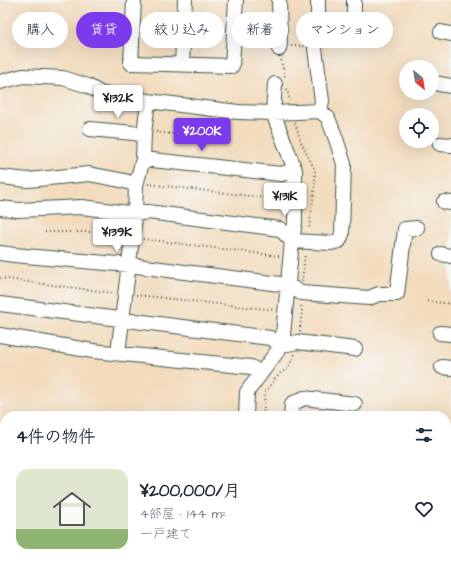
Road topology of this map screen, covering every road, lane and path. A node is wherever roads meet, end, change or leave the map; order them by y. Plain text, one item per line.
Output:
1 (134, 0) edge
2 (185, 0) edge
3 (236, 0) edge
4 (279, 0) edge
5 (318, 0) edge
6 (354, 0) edge
7 (318, 12) edge
8 (354, 12) edge
9 (296, 46) edge
10 (314, 48) edge
11 (279, 49) joint
12 (182, 64) junction
13 (0, 82) edge
14 (275, 84) dead end
15 (148, 101) junction
16 (320, 110) junction
17 (273, 113) junction
18 (90, 129) dead end
19 (144, 134) junction
20 (217, 139) dead end
21 (143, 159) junction
22 (295, 170) junction
23 (0, 177) edge
24 (136, 185) junction
25 (284, 200) dead end
26 (0, 208) edge
27 (135, 214) junction
28 (417, 228) dead end
29 (45, 232) dead end
30 (132, 238) junction
31 (292, 241) junction
32 (0, 253) edge
33 (281, 256) dead end
34 (128, 266) junction
35 (288, 285) junction
36 (427, 301) dead end
37 (0, 304) edge
38 (451, 304) edge
39 (122, 319) junction
40 (0, 335) edge
41 (282, 345) junction
42 (355, 349) dead end
43 (118, 353) junction
44 (261, 373) junction
45 (355, 404) dead end
46 (246, 411) edge
47 (291, 411) edge

1 - 12 street
2 - 12 street
3 - 12 street
4 - 11 street
5 - 7 street
6 - 8 street
9 - 11 path
10 - 16 street
13 - 15 street
14 - 17 street
15 - 17 street
15 - 19 street
16 - 17 street
16 - 31 street
17 - 22 street
18 - 19 street
19 - 20 path
19 - 21 street
21 - 22 street
21 - 24 street
22 - 31 street
23 - 24 street
24 - 25 path
24 - 27 street
26 - 27 street
27 - 30 street
27 - 31 street
28 - 35 street
29 - 30 path
30 - 33 path
30 - 34 street
31 - 35 street
32 - 34 street
34 - 35 street
34 - 39 street
35 - 41 street
36 - 38 path
37 - 39 street
39 - 41 street
39 - 43 street
40 - 43 street
41 - 42 street
41 - 44 street
43 - 44 street
44 - 46 street
45 - 47 street

